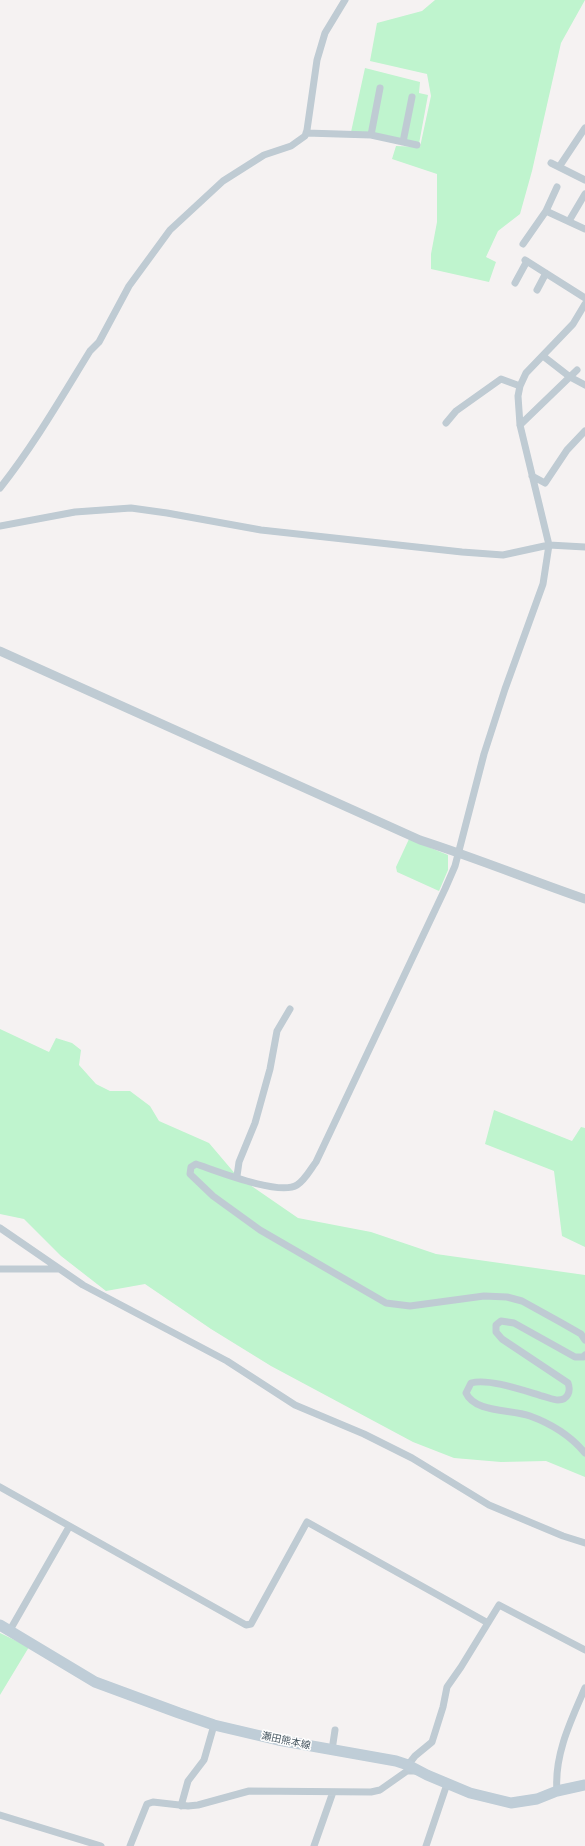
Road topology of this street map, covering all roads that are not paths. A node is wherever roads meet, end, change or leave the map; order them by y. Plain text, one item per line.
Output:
1 (345, 0) edge
2 (380, 88) dead end
3 (412, 97) dead end
4 (585, 128) edge
5 (306, 133) junction
6 (371, 135) junction
7 (403, 142) junction
8 (417, 145) dead end
9 (551, 163) dead end
10 (559, 167) junction
11 (585, 180) edge
12 (556, 187) dead end
13 (585, 194) edge
14 (546, 212) junction
15 (569, 221) junction
16 (585, 229) edge
17 (523, 244) dead end
18 (546, 273) junction
19 (514, 283) dead end
20 (537, 290) dead end
21 (585, 298) edge
22 (585, 304) edge
23 (543, 356) junction
24 (577, 370) dead end
25 (570, 377) junction
26 (585, 385) edge
27 (520, 386) junction
28 (446, 423) dead end
29 (520, 425) junction
30 (585, 431) edge
31 (532, 476) junction
32 (0, 488) edge
33 (0, 526) edge
34 (549, 546) junction
35 (585, 547) edge
36 (0, 651) edge
37 (459, 852) junction
38 (585, 899) edge
39 (290, 1009) dead end
40 (237, 1176) junction
41 (0, 1228) edge
42 (59, 1268) junction
43 (0, 1269) edge
44 (585, 1340) edge
45 (585, 1354) edge
46 (585, 1453) edge
47 (0, 1487) edge
48 (69, 1527) junction
49 (585, 1543) edge
50 (488, 1623) junction
51 (5, 1628) edge
52 (585, 1650) edge
53 (585, 1688) edge
54 (214, 1725) junction
55 (335, 1730) dead end
56 (332, 1750) junction
57 (408, 1765) junction
58 (419, 1771) junction
59 (447, 1784) junction
60 (585, 1785) edge
61 (556, 1791) junction
62 (333, 1792) junction
63 (181, 1806) junction
64 (0, 1815) edge
65 (101, 1846) edge
66 (130, 1846) edge
67 (314, 1846) edge
68 (426, 1846) edge

1 - 5 street
2 - 6 street
3 - 7 street
4 - 10 street
5 - 6 street
5 - 32 street
6 - 7 street
7 - 8 street
9 - 10 street
10 - 11 street
12 - 14 street
13 - 15 street
14 - 15 street
14 - 17 street
15 - 16 street
18 - 19 street
18 - 20 street
18 - 21 street
22 - 23 street
23 - 25 street
23 - 27 street
24 - 25 street
25 - 26 street
25 - 29 street
27 - 28 street
27 - 29 street
29 - 31 street
30 - 31 street
31 - 34 street
33 - 34 street
34 - 35 street
34 - 37 street
36 - 37 street
37 - 38 street
37 - 40 street
39 - 40 street
40 - 44 street
41 - 42 street
42 - 43 street
42 - 49 street
45 - 46 street
47 - 48 street
48 - 50 street
48 - 51 street
50 - 52 street
50 - 57 street
51 - 54 main road, 瀬田熊本線
53 - 61 street
54 - 56 main road, 瀬田熊本線
54 - 63 street
55 - 56 street
56 - 57 main road, 瀬田熊本線
57 - 58 main road, 瀬田熊本線
58 - 59 main road, 瀬田熊本線
58 - 62 street
59 - 61 main road, 瀬田熊本線
59 - 68 street
60 - 61 main road, 瀬田熊本線
62 - 63 street
62 - 67 street
63 - 66 street
64 - 65 street

